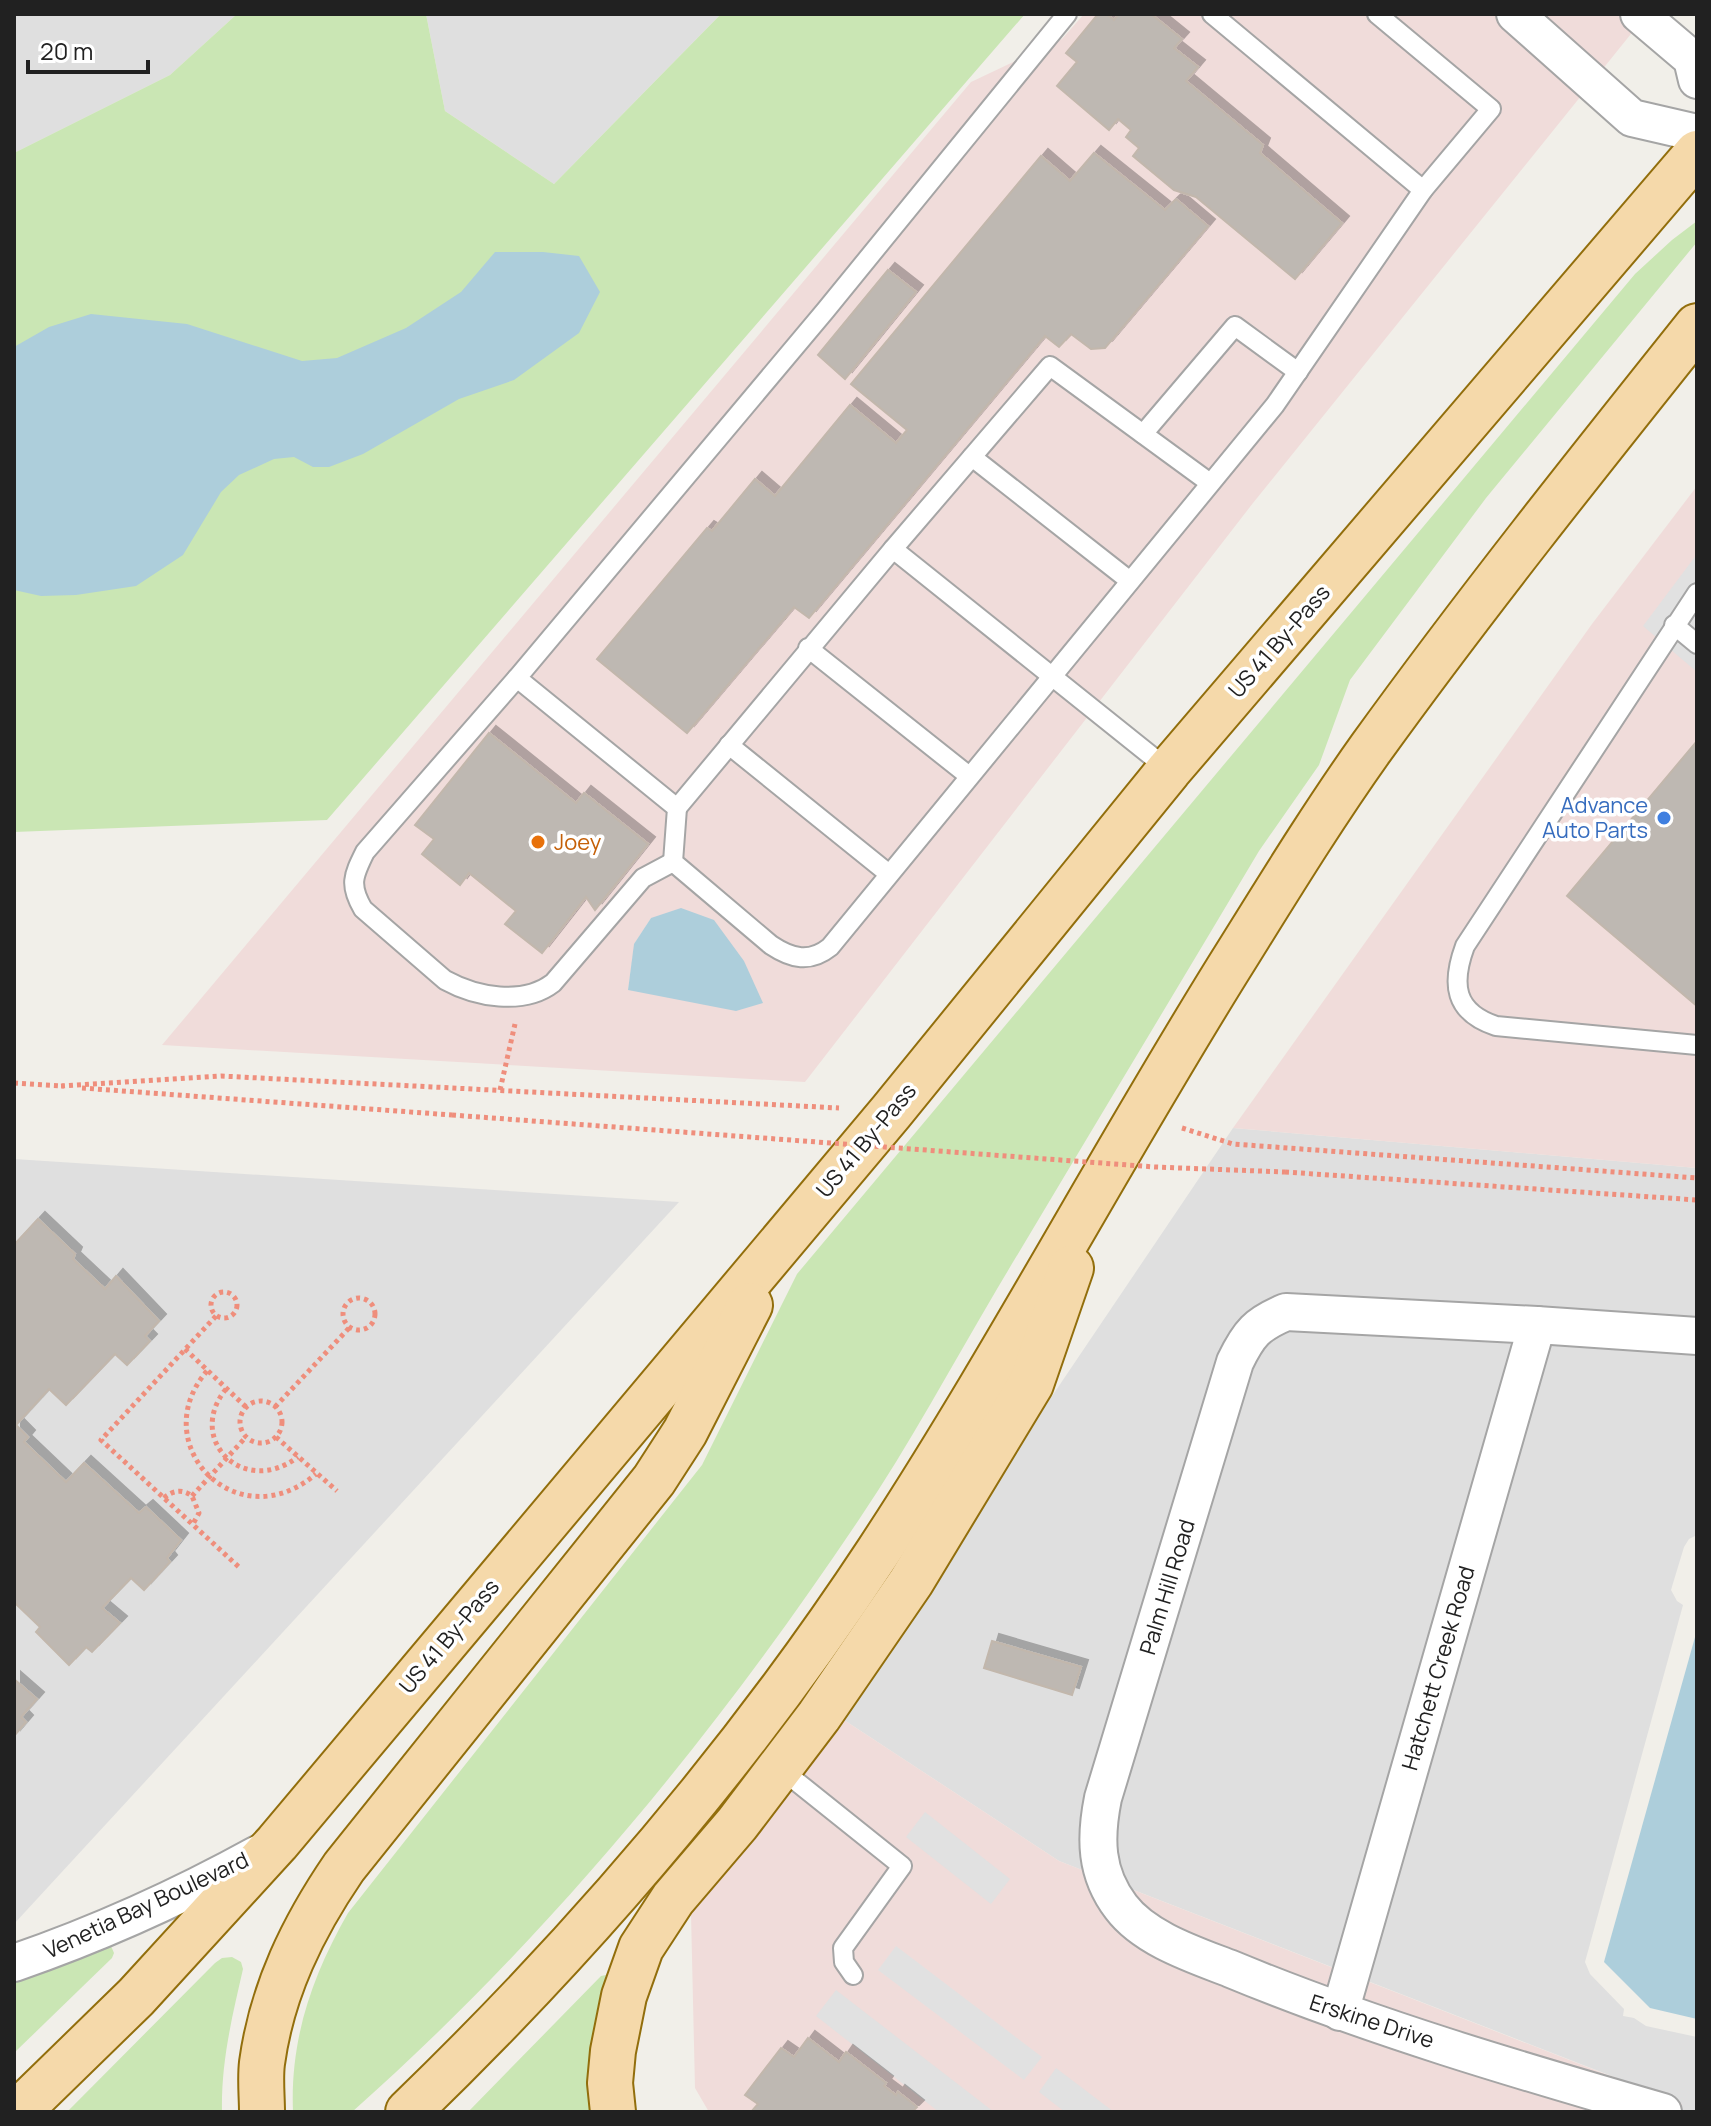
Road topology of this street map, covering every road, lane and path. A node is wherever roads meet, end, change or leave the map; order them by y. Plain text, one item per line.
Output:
1 (1067, 14) edge
2 (1212, 14) edge
3 (1377, 14) edge
4 (1515, 14) edge
5 (1639, 14) edge
6 (1697, 80) edge
7 (1697, 133) edge
8 (1697, 153) edge
9 (1423, 190) junction
10 (1697, 326) edge
11 (1298, 372) junction
12 (1143, 434) junction
13 (972, 457) junction
14 (1210, 483) junction
15 (893, 549) junction
16 (1130, 581) junction
17 (1697, 593) edge
18 (1674, 625) junction
19 (1697, 644) edge
20 (808, 648) junction
21 (1052, 675) junction
22 (517, 678) junction
23 (729, 745) junction
24 (1169, 770) junction
25 (969, 776) junction
26 (677, 808) junction
27 (673, 862) junction
28 (889, 874) junction
29 (522, 996) junction
30 (1697, 1045) edge
31 (14, 1083) edge
32 (61, 1086) junction
33 (500, 1090) junction
34 (891, 1112) junction
35 (1140, 1115) junction
36 (1697, 1178) edge
37 (1697, 1200) edge
38 (783, 1239) junction
39 (216, 1316) junction
40 (1537, 1325) junction
41 (350, 1327) junction
42 (1697, 1336) edge
43 (185, 1349) junction
44 (207, 1371) junction
45 (226, 1389) junction
46 (246, 1407) junction
47 (275, 1407) junction
48 (246, 1437) junction
49 (276, 1437) junction
50 (298, 1457) junction
51 (227, 1458) junction
52 (316, 1474) junction
53 (210, 1477) junction
54 (337, 1491) dead end
55 (192, 1496) junction
56 (164, 1498) junction
57 (193, 1524) junction
58 (241, 1569) dead end
59 (761, 1754) junction
60 (277, 1843) junction
61 (1107, 1885) joint
62 (14, 1963) edge
63 (853, 1975) dead end
64 (1340, 2012) junction
65 (18, 2112) edge
66 (262, 2112) edge
67 (408, 2112) edge
68 (613, 2112) edge
69 (1663, 2112) edge

1 - 22 lane
2 - 9 lane
3 - 9 lane
4 - 7 street
5 - 6 street
8 - 24 main road, US 41 By-Pass
9 - 11 lane
10 - 35 main road
11 - 12 lane
11 - 14 lane
12 - 13 lane
12 - 14 lane
13 - 15 lane
13 - 16 lane
14 - 16 lane
15 - 20 lane
15 - 21 lane
16 - 21 lane
17 - 18 lane
18 - 19 lane
18 - 30 lane
20 - 23 lane
20 - 25 lane
21 - 24 lane
21 - 25 lane
22 - 26 lane
22 - 29 lane
23 - 26 lane
23 - 28 lane
24 - 34 main road, US 41 By-Pass
25 - 28 lane
26 - 27 lane
27 - 28 lane
27 - 29 lane
29 - 33 path
31 - 32 path
32 - 33 path
32 - 37 path, bridge
33 - 34 path
34 - 38 main road, US 41 By-Pass
35 - 36 path
35 - 59 main road
38 - 60 main road, US 41 By-Pass
38 - 66 main road
39 - 39 path
39 - 43 path
40 - 42 street
40 - 61 street, Palm Hill Road
40 - 64 street, Hatchett Creek Road
41 - 41 path
41 - 47 path
43 - 44 path
43 - 56 path
44 - 45 path
44 - 53 path
45 - 46 path
45 - 51 path
46 - 47 path
46 - 48 path
47 - 49 path
48 - 49 path
48 - 51 path
49 - 50 path
50 - 51 path
50 - 52 path
51 - 53 path
52 - 53 path
52 - 54 path
53 - 55 path
55 - 56 path
55 - 57 path
56 - 57 path
57 - 58 path
59 - 63 lane
59 - 67 main road
59 - 68 main road
60 - 62 street, Venetia Bay Boulevard
60 - 65 main road, US 41 By-Pass
61 - 64 street, Erskine Drive
64 - 69 street, Erskine Drive

